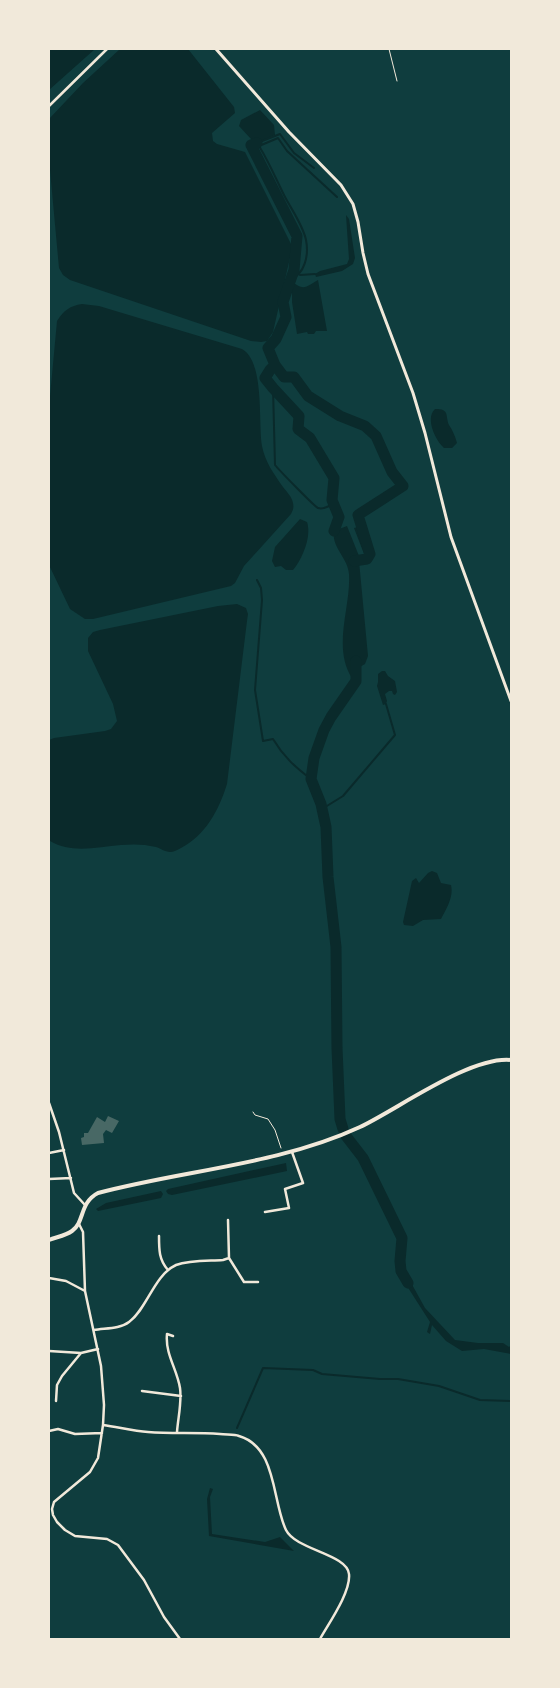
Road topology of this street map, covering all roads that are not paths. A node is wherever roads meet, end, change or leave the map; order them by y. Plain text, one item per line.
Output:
1 (107, 49) edge
2 (216, 49) edge
3 (49, 106) edge
4 (511, 701) edge
5 (511, 1060) edge
6 (49, 1103) edge
7 (64, 1150) junction
8 (292, 1150) junction
9 (49, 1153) edge
10 (71, 1178) junction
11 (49, 1179) edge
12 (85, 1205) junction
13 (264, 1212) dead end
14 (228, 1220) dead end
15 (79, 1222) junction
16 (159, 1236) dead end
17 (49, 1240) edge
18 (229, 1258) junction
19 (168, 1270) junction
20 (49, 1278) edge
21 (258, 1282) dead end
22 (85, 1291) junction
23 (94, 1330) junction
24 (173, 1336) dead end
25 (98, 1350) junction
26 (49, 1351) edge
27 (81, 1353) junction
28 (142, 1391) dead end
29 (181, 1396) junction
30 (56, 1401) dead end
31 (104, 1425) junction
32 (49, 1431) edge
33 (177, 1432) junction
34 (102, 1433) junction
35 (180, 1639) edge
36 (320, 1639) edge

1 - 3 street
2 - 4 street
5 - 8 main road
6 - 7 street
7 - 9 street
7 - 10 street
8 - 12 main road
8 - 13 street
10 - 11 street
10 - 12 street
12 - 15 main road
14 - 18 street
15 - 17 main road
15 - 22 street
16 - 19 street
18 - 19 street
18 - 21 street
19 - 23 street
20 - 22 street
22 - 23 street
23 - 25 street
24 - 29 street
25 - 27 street
25 - 31 street
26 - 27 street
27 - 30 street
28 - 29 street
29 - 33 street
31 - 33 street
31 - 34 street
32 - 34 street
33 - 36 street
34 - 35 street

